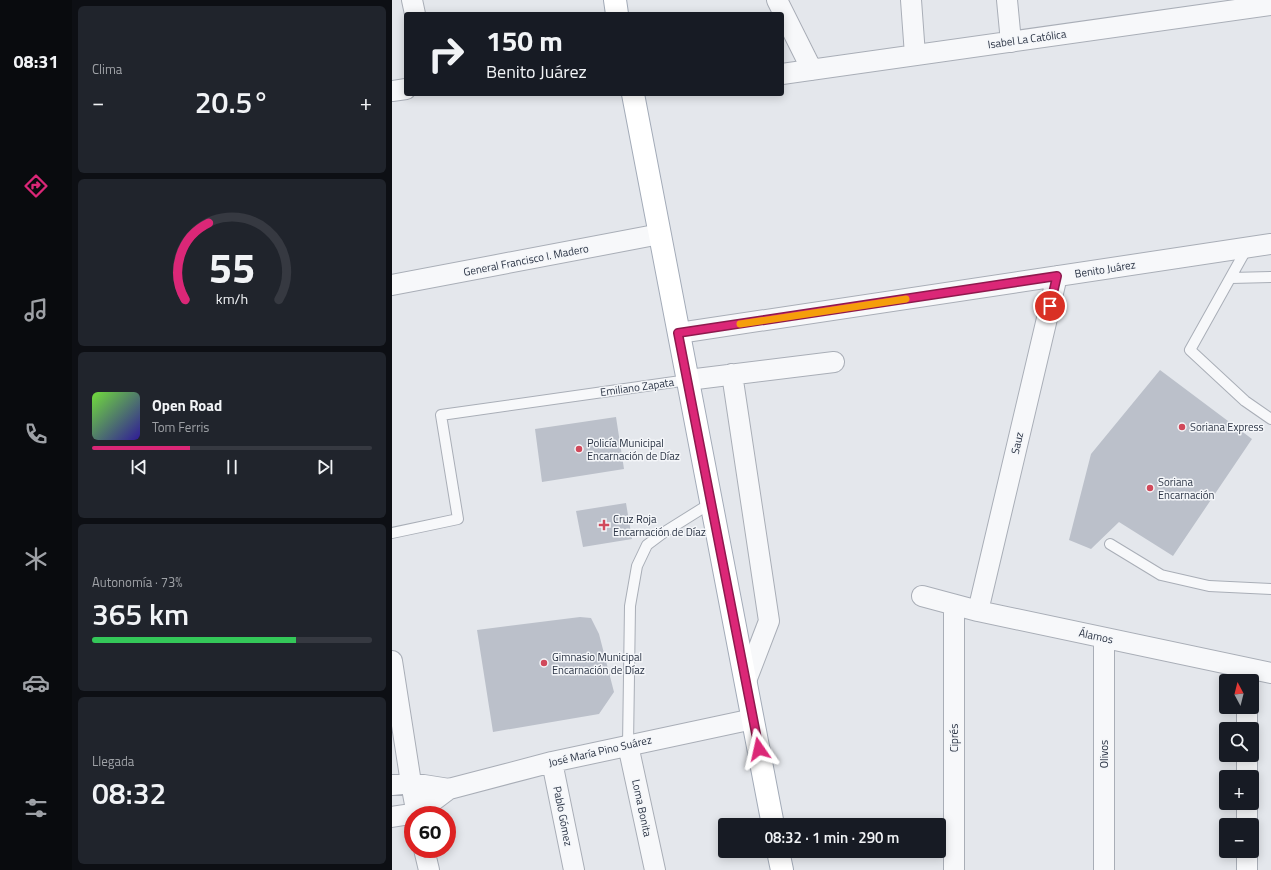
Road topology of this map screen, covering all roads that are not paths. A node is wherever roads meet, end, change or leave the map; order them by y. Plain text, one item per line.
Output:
1 (412, 0) edge
2 (615, 0) edge
3 (777, 0) edge
4 (911, 0) edge
5 (1007, 0) edge
6 (1271, 5) edge
7 (415, 12) edge
8 (617, 12) edge
9 (783, 12) edge
10 (784, 14) edge
11 (1011, 42) junction
12 (915, 55) junction
13 (812, 70) junction
14 (784, 74) edge
15 (404, 89) edge
16 (392, 91) edge
17 (637, 96) edge
18 (660, 234) junction
19 (1271, 244) edge
20 (1247, 248) junction
21 (1057, 276) junction
22 (1271, 277) edge
23 (1231, 278) junction
24 (392, 285) edge
25 (678, 333) junction
26 (834, 362) dead end
27 (732, 374) junction
28 (688, 380) junction
29 (1271, 419) edge
30 (711, 503) junction
31 (392, 533) edge
32 (1110, 544) dead end
33 (1271, 589) edge
34 (922, 596) dead end
35 (954, 605) junction
36 (978, 611) junction
37 (1104, 638) junction
38 (392, 662) edge
39 (1243, 674) edge
40 (1259, 674) edge
41 (1271, 674) edge
42 (746, 681) junction
43 (753, 719) junction
44 (628, 745) junction
45 (552, 762) junction
46 (402, 784) edge
47 (449, 789) junction
48 (413, 806) edge
49 (427, 806) edge
50 (404, 816) edge
51 (392, 817) edge
52 (772, 818) edge
53 (426, 858) edge
54 (779, 858) edge
55 (1247, 858) edge
56 (428, 870) edge
57 (574, 870) edge
58 (655, 870) edge
59 (782, 870) edge
60 (954, 870) edge
61 (1104, 870) edge
62 (1247, 870) edge

1 - 7 street
2 - 8 main road
3 - 9 street
4 - 12 street
5 - 11 street
6 - 11 street, Isabel La Católica
10 - 13 street
11 - 12 street, Isabel La Católica
12 - 13 street, Isabel La Católica
13 - 14 street, Isabel La Católica
15 - 16 street
17 - 18 main road
18 - 24 street, General Francisco I. Madero
18 - 25 main road
19 - 20 street, Benito Juárez
20 - 21 street, Benito Juárez
20 - 23 lane
21 - 25 street, Benito Juárez
21 - 36 street, Sauz
22 - 23 lane
23 - 29 lane
25 - 28 main road
26 - 27 street, Emiliano Zapata
27 - 28 street, Emiliano Zapata
27 - 42 street
28 - 30 main road
28 - 31 lane, Emiliano Zapata
30 - 42 main road
30 - 44 lane
32 - 33 lane
34 - 35 street, Álamos
35 - 36 street, Álamos
35 - 60 street, Ciprés
36 - 37 street, Álamos
37 - 39 street, Álamos
37 - 61 street, Olivos
38 - 46 street
40 - 41 street, Álamos
42 - 43 main road
43 - 44 street, José María Pino Suárez
43 - 52 main road
44 - 45 street, José María Pino Suárez
44 - 58 street, Loma Bonita
45 - 47 street, José María Pino Suárez
45 - 57 street, Pablo Gómez
46 - 47 street, José María Pino Suárez
46 - 48 street
47 - 49 street, José María Pino Suárez
50 - 51 street
53 - 56 street
54 - 59 main road
55 - 62 street

